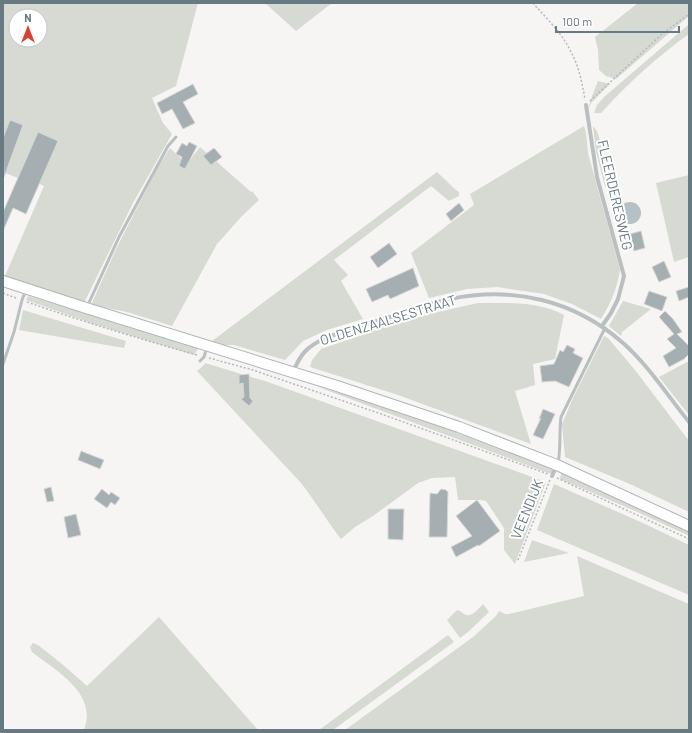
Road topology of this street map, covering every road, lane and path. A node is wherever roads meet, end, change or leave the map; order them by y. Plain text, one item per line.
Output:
1 (533, 3) edge
2 (689, 14) edge
3 (586, 105) junction
4 (176, 137) dead end
5 (3, 281) edge
6 (27, 289) junction
7 (3, 293) edge
8 (22, 300) junction
9 (86, 308) junction
10 (604, 327) junction
11 (207, 345) junction
12 (204, 357) junction
13 (200, 361) dead end
14 (3, 364) edge
15 (293, 372) junction
16 (689, 422) edge
17 (557, 466) junction
18 (552, 476) junction
19 (689, 526) edge
20 (689, 539) edge
21 (518, 560) dead end

1 - 3 path
2 - 3 path
3 - 10 street, FLEERDERESWEG
4 - 9 lane
5 - 6 main road
6 - 8 lane
6 - 9 main road
7 - 8 path
8 - 12 path
8 - 14 lane
9 - 11 main road
10 - 15 street, OLDENZAALSESTRAAT
10 - 16 street, OLDENZAALSESTRAAT
10 - 17 lane
11 - 12 lane
11 - 15 main road
12 - 13 lane
12 - 18 path
15 - 17 main road
17 - 18 street, VEENDIJK
17 - 19 main road
18 - 20 path
18 - 21 path, VEENDIJK

